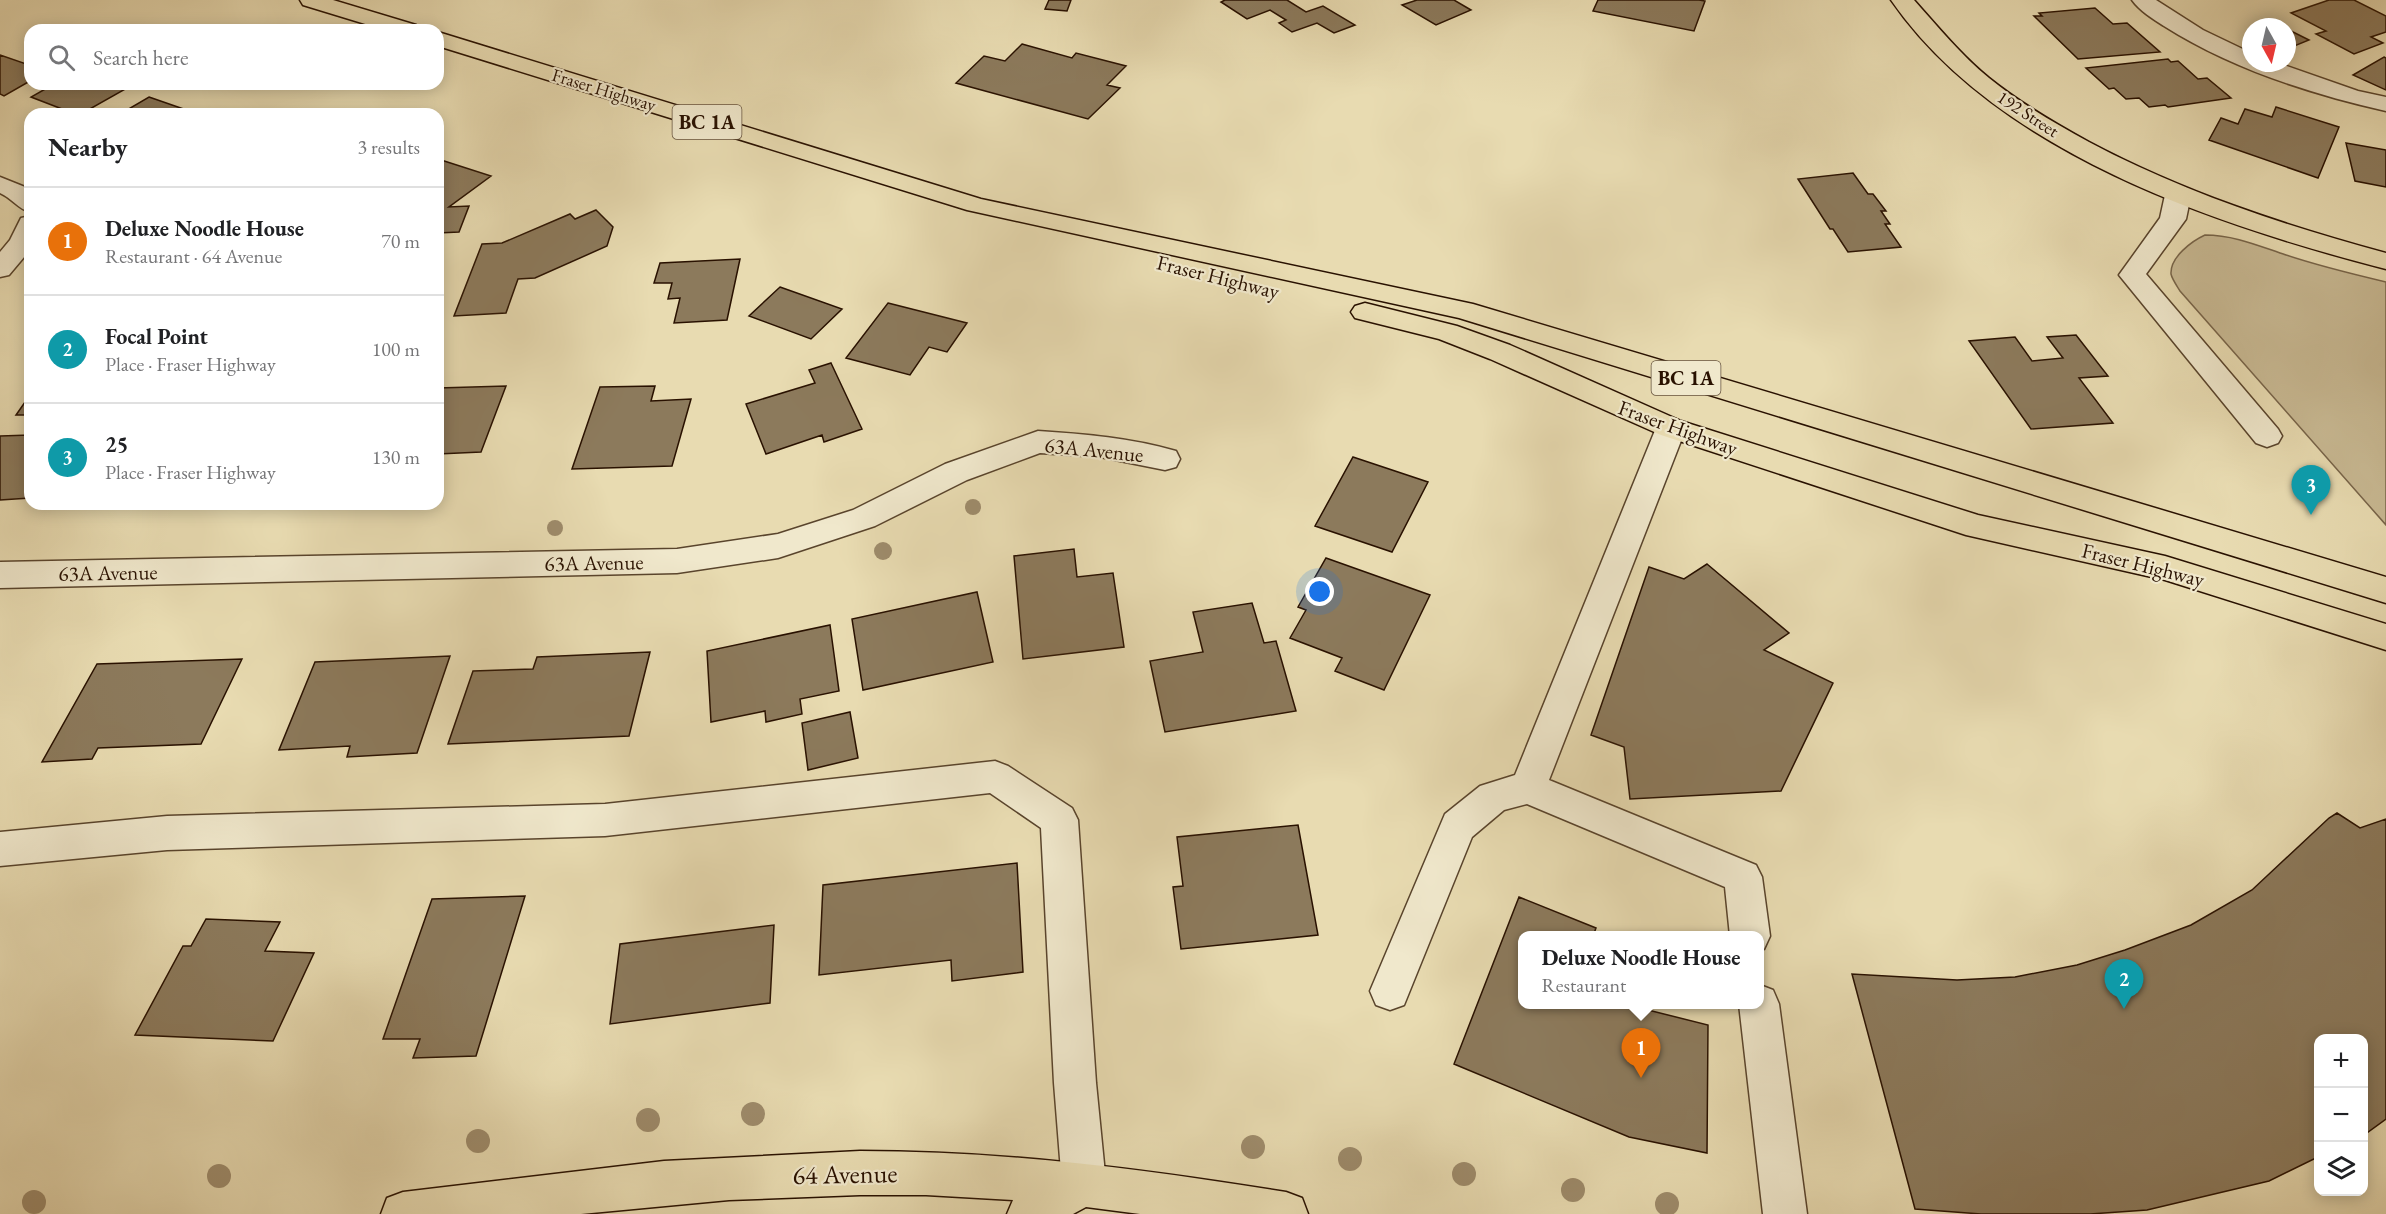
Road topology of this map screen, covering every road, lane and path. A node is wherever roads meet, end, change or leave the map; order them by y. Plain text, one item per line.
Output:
1 (311, 0) edge
2 (1902, 0) edge
3 (2143, 0) edge
4 (389, 24) edge
5 (444, 41) edge
6 (2242, 57) edge
7 (2282, 72) edge
8 (2386, 104) edge
9 (0, 184) edge
10 (2178, 195) junction
11 (24, 197) edge
12 (976, 205) junction
13 (24, 238) edge
14 (2386, 261) edge
15 (0, 269) edge
16 (1671, 428) junction
17 (2267, 436) dead end
18 (1166, 459) dead end
19 (0, 575) edge
20 (2386, 590) edge
21 (2386, 637) edge
22 (1528, 788) junction
23 (0, 849) edge
24 (1749, 931) edge
25 (1390, 991) dead end
26 (1759, 1009) edge
27 (1084, 1184) junction
28 (403, 1214) edge
29 (1029, 1214) edge
30 (1286, 1214) edge
31 (1785, 1214) edge

1 - 4 main road
2 - 10 main road, 192 Street
3 - 6 street
5 - 12 main road, Fraser Highway / BC 1A
7 - 8 street
9 - 11 street
10 - 14 main road, 192 Street
10 - 17 street
12 - 16 main road, Fraser Highway
12 - 20 main road, Fraser Highway / BC 1A
13 - 15 street
16 - 21 main road, Fraser Highway
16 - 22 street
18 - 19 street, 63A Avenue
22 - 24 street
22 - 25 street
23 - 27 street
26 - 31 street
27 - 28 main road, 64 Avenue
27 - 29 main road
27 - 30 main road, 64 Avenue

